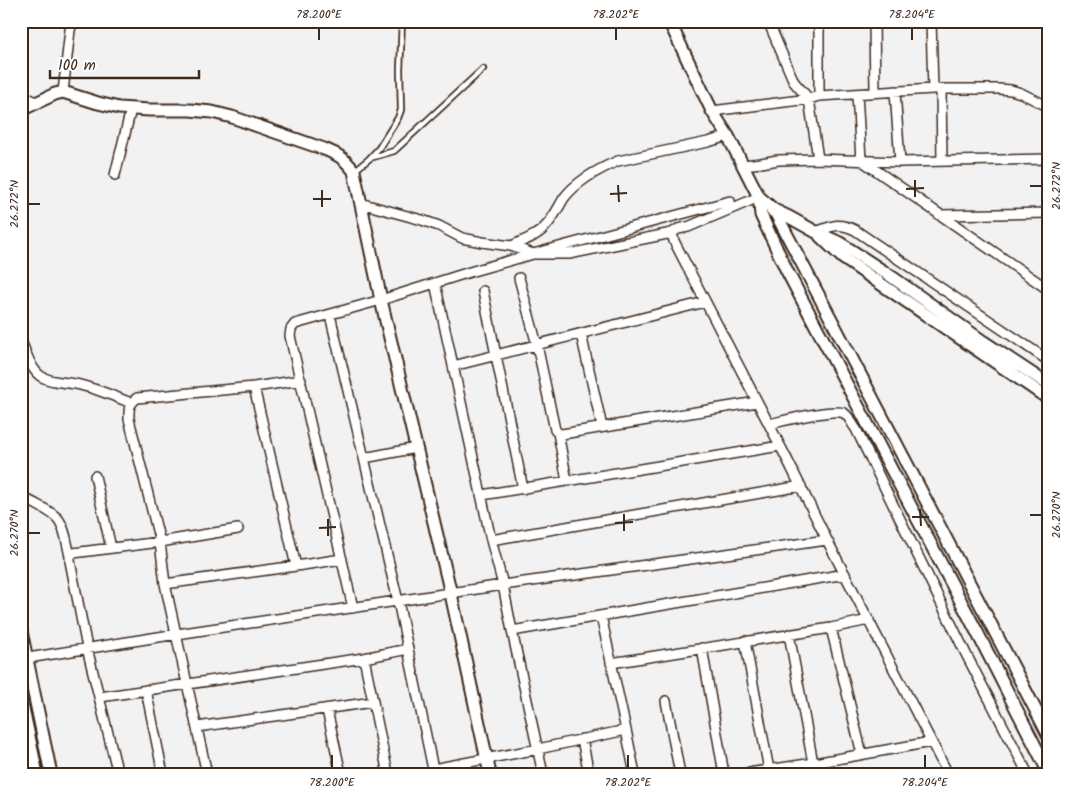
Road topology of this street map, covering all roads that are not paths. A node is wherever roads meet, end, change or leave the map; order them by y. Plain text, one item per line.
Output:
1 (73, 21) edge
2 (402, 21) edge
3 (669, 21) edge
4 (768, 21) edge
5 (819, 21) edge
6 (874, 21) edge
7 (930, 21) edge
8 (483, 69) dead end
9 (937, 89) junction
10 (895, 91) junction
11 (63, 92) junction
12 (875, 92) junction
13 (21, 94) edge
14 (857, 94) junction
15 (818, 96) junction
16 (809, 99) junction
17 (37, 103) junction
18 (1049, 107) edge
19 (131, 109) junction
20 (21, 110) edge
21 (712, 111) junction
22 (728, 136) junction
23 (1049, 158) edge
24 (369, 159) junction
25 (818, 159) junction
26 (861, 160) junction
27 (942, 161) junction
28 (900, 162) junction
29 (743, 165) junction
30 (354, 171) junction
31 (114, 175) dead end
32 (759, 197) junction
33 (730, 201) dead end
34 (360, 203) junction
35 (774, 210) junction
36 (1049, 213) edge
37 (761, 215) junction
38 (938, 215) junction
39 (816, 232) junction
40 (672, 233) junction
41 (511, 246) junction
42 (533, 254) junction
43 (519, 278) dead end
44 (435, 283) junction
45 (1049, 290) edge
46 (482, 291) dead end
47 (381, 300) junction
48 (705, 302) junction
49 (330, 315) junction
50 (581, 334) junction
51 (21, 341) edge
52 (537, 345) junction
53 (495, 356) junction
54 (1049, 361) edge
55 (453, 366) junction
56 (301, 380) junction
57 (1049, 385) edge
58 (254, 387) junction
59 (1049, 399) edge
60 (758, 402) junction
61 (131, 403) junction
62 (857, 404) junction
63 (842, 413) junction
64 (769, 424) junction
65 (602, 427) junction
66 (558, 433) junction
67 (780, 446) junction
68 (416, 448) junction
69 (364, 458) junction
70 (95, 476) dead end
71 (567, 481) junction
72 (801, 486) junction
73 (523, 488) junction
74 (482, 495) junction
75 (28, 500) dead end
76 (238, 529) dead end
77 (492, 540) junction
78 (827, 540) junction
79 (160, 542) junction
80 (111, 548) junction
81 (70, 556) junction
82 (342, 559) junction
83 (296, 566) junction
84 (845, 574) junction
85 (165, 584) junction
86 (503, 585) junction
87 (451, 594) junction
88 (398, 601) junction
89 (353, 608) junction
90 (601, 616) junction
91 (869, 620) junction
92 (831, 628) junction
93 (21, 631) edge
94 (512, 631) junction
95 (177, 634) junction
96 (789, 634) junction
97 (745, 641) junction
98 (87, 648) junction
99 (702, 648) junction
100 (408, 649) junction
101 (28, 658) junction
102 (364, 658) junction
103 (611, 663) junction
104 (188, 684) junction
105 (146, 690) junction
106 (100, 697) junction
107 (21, 699) edge
108 (666, 701) dead end
109 (373, 702) junction
110 (327, 710) junction
111 (197, 727) junction
112 (626, 730) junction
113 (1049, 736) edge
114 (582, 740) junction
115 (931, 742) junction
116 (538, 749) junction
117 (862, 754) junction
118 (486, 759) junction
119 (816, 763) junction
120 (769, 770) junction
121 (433, 772) edge
122 (1049, 772) edge
123 (37, 774) edge
124 (51, 774) edge
125 (118, 774) edge
126 (163, 774) edge
127 (208, 774) edge
128 (341, 774) edge
129 (388, 774) edge
130 (490, 774) edge
131 (543, 774) edge
132 (589, 774) edge
133 (635, 774) edge
134 (680, 774) edge
135 (724, 774) edge
136 (742, 774) edge
137 (822, 774) edge
138 (948, 774) edge
139 (1028, 774) edge

1 - 11 street
2 - 24 lane
3 - 21 street
4 - 16 street
5 - 15 street
6 - 12 street
7 - 9 street
8 - 24 lane
9 - 10 street
9 - 18 street
9 - 27 street
10 - 12 street
10 - 28 street
11 - 17 street
11 - 19 street
12 - 14 street
13 - 17 street
14 - 15 street
14 - 26 street
15 - 16 street
16 - 21 street
16 - 25 street
17 - 20 street
19 - 30 street
19 - 31 street
21 - 22 street
22 - 29 street
22 - 41 street
23 - 27 street
24 - 30 lane
25 - 26 street
25 - 29 street
26 - 28 street
26 - 38 street
27 - 28 street
29 - 32 street
30 - 34 street
32 - 35 street
32 - 37 street
32 - 40 street
33 - 42 street
34 - 41 street
34 - 47 street
35 - 37 street
35 - 39 street
35 - 113 street
36 - 38 street
37 - 62 street
38 - 45 street
39 - 54 street
39 - 57 street
39 - 59 street
40 - 42 street
40 - 48 street
41 - 42 street
42 - 44 street
43 - 52 street
44 - 47 street
44 - 55 street
46 - 53 street
47 - 49 street
47 - 68 street
48 - 50 street
48 - 60 street
49 - 56 street
49 - 69 street
50 - 52 street
50 - 65 street
51 - 61 street
52 - 53 street
52 - 66 street
53 - 55 street
53 - 73 street
55 - 74 street
56 - 58 street
56 - 82 street
58 - 61 street
58 - 83 street
60 - 64 street
60 - 65 street
61 - 79 street
62 - 63 street
62 - 122 street
63 - 64 street
63 - 139 street
64 - 67 street
65 - 66 street
66 - 71 street
67 - 71 street
67 - 72 street
68 - 69 street
68 - 87 street
69 - 88 street
70 - 80 street
71 - 73 street
72 - 77 street
72 - 78 street
73 - 74 street
74 - 77 street
75 - 81 street
76 - 79 street
77 - 86 street
78 - 84 street
78 - 86 street
79 - 80 street
79 - 85 street
80 - 81 street
81 - 98 street
82 - 83 street
82 - 89 street
83 - 85 street
84 - 90 street
84 - 91 street
85 - 95 street
86 - 87 street
86 - 94 street
87 - 88 street
87 - 118 street
88 - 89 street
88 - 100 street
89 - 95 street
90 - 94 street
90 - 103 street
91 - 92 street
91 - 115 street
92 - 96 street
92 - 117 street
93 - 101 street
94 - 116 street
95 - 98 street
95 - 104 street
96 - 97 street
96 - 119 street
97 - 99 street
97 - 120 street
98 - 101 street
98 - 106 street
99 - 103 street
99 - 135 street
100 - 102 street
100 - 121 street
101 - 124 street
102 - 104 street
102 - 109 street
103 - 112 street
104 - 105 street
104 - 111 street
105 - 106 street
105 - 126 street
106 - 125 street
107 - 123 street
108 - 134 street
109 - 110 street
109 - 129 street
110 - 111 street
110 - 128 street
111 - 127 street
112 - 114 street
112 - 133 street
114 - 116 street
114 - 132 street
115 - 117 street
115 - 138 street
116 - 118 street
116 - 131 street
117 - 119 street
118 - 121 street
118 - 130 street
119 - 120 street
119 - 137 street
120 - 136 street

